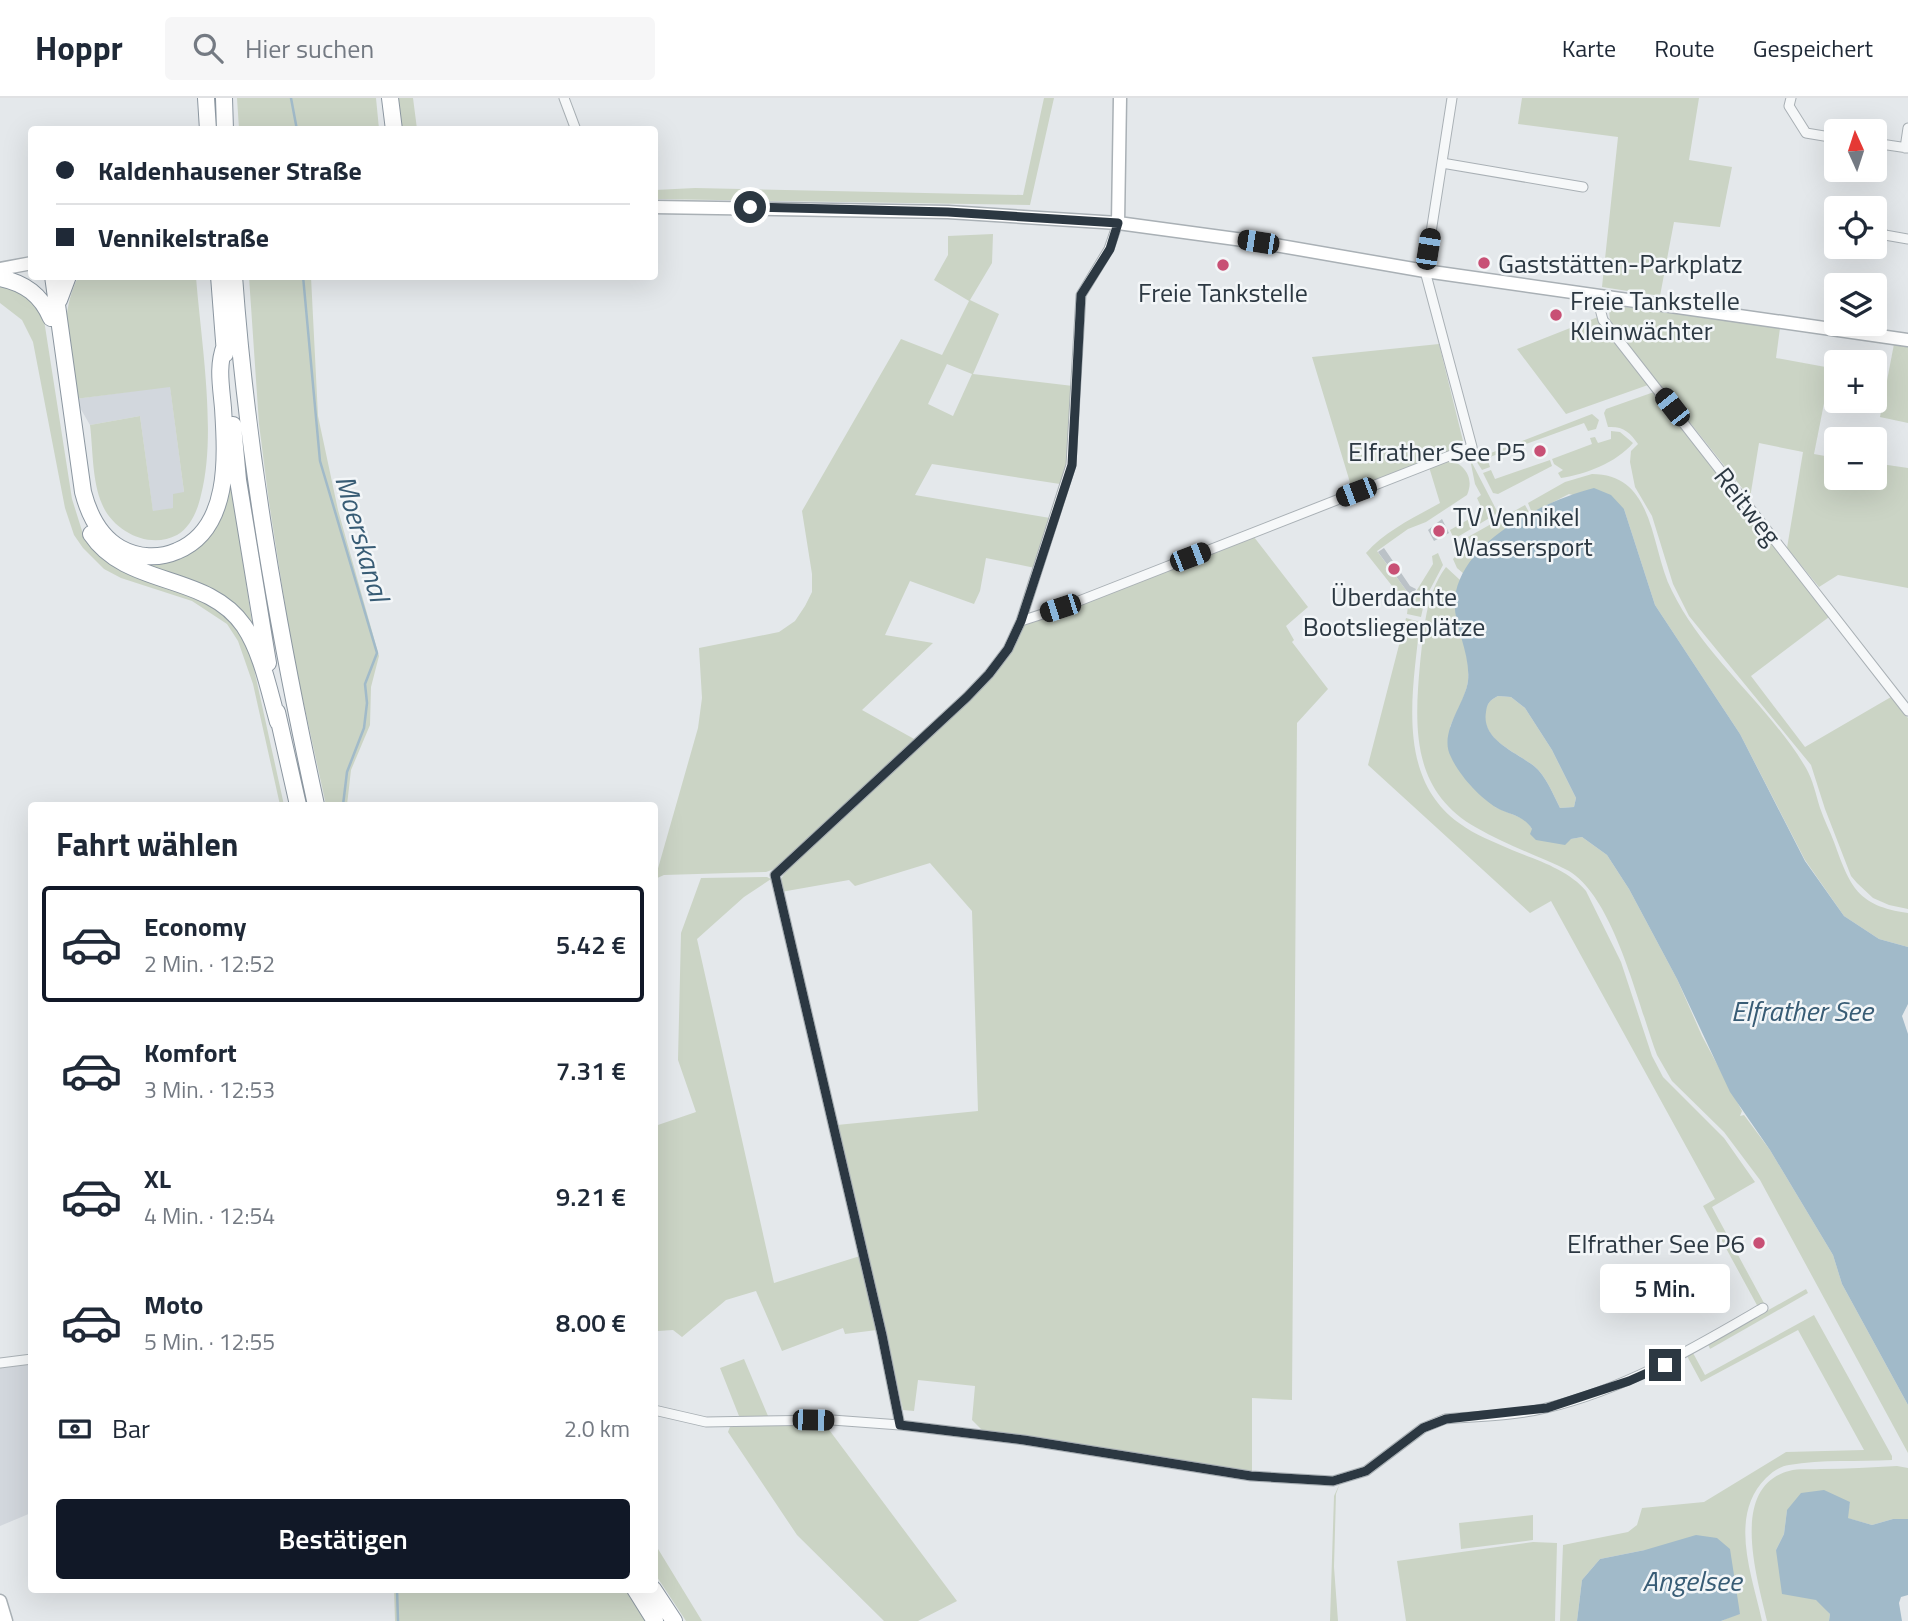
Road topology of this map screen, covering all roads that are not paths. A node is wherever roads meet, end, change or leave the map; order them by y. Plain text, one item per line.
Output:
1 (206, 98) edge
2 (225, 98) edge
3 (383, 98) edge
4 (390, 98) edge
5 (564, 98) edge
6 (1120, 98) edge
7 (1452, 98) edge
8 (1791, 98) edge
9 (208, 126) edge
10 (225, 126) edge
11 (386, 126) edge
12 (394, 126) edge
13 (574, 126) edge
14 (1908, 128) edge
15 (1824, 136) edge
16 (1887, 145) edge
17 (1907, 148) edge
18 (1441, 163) junction
19 (1583, 187) dead end
20 (658, 207) edge
21 (1118, 223) junction
22 (1887, 235) edge
23 (1908, 239) edge
24 (28, 263) edge
25 (0, 269) edge
26 (1425, 271) junction
27 (0, 278) edge
28 (45, 280) edge
29 (53, 280) edge
30 (66, 280) edge
31 (219, 280) edge
32 (234, 280) edge
33 (1600, 296) junction
34 (54, 312) junction
35 (1908, 340) edge
36 (225, 345) junction
37 (1021, 621) junction
38 (1908, 711) edge
39 (278, 722) junction
40 (297, 802) edge
41 (315, 802) edge
42 (1763, 1308) dead end
43 (28, 1360) edge
44 (0, 1363) edge
45 (658, 1411) edge
46 (900, 1425) junction
47 (638, 1593) edge
48 (656, 1593) edge
49 (0, 1601) edge
50 (6, 1621) edge
51 (655, 1621) edge
52 (674, 1621) edge

1 - 9 highway
2 - 10 highway
3 - 11 highway
4 - 12 highway
5 - 13 street
6 - 21 main road
7 - 18 street
8 - 15 street
14 - 17 street
16 - 17 street
18 - 19 street
18 - 26 street
20 - 21 main road
21 - 26 main road
21 - 37 street
22 - 23 street
24 - 25 main road
26 - 33 main road
26 - 37 street
27 - 34 highway
28 - 34 highway
29 - 34 highway
30 - 34 highway
31 - 36 highway
32 - 41 highway
33 - 35 main road
33 - 38 street, Reitweg
34 - 36 highway
34 - 39 highway
36 - 39 highway
37 - 46 street
39 - 40 highway
42 - 46 street
43 - 44 street
45 - 46 street
47 - 51 highway
48 - 52 highway
49 - 50 main road

